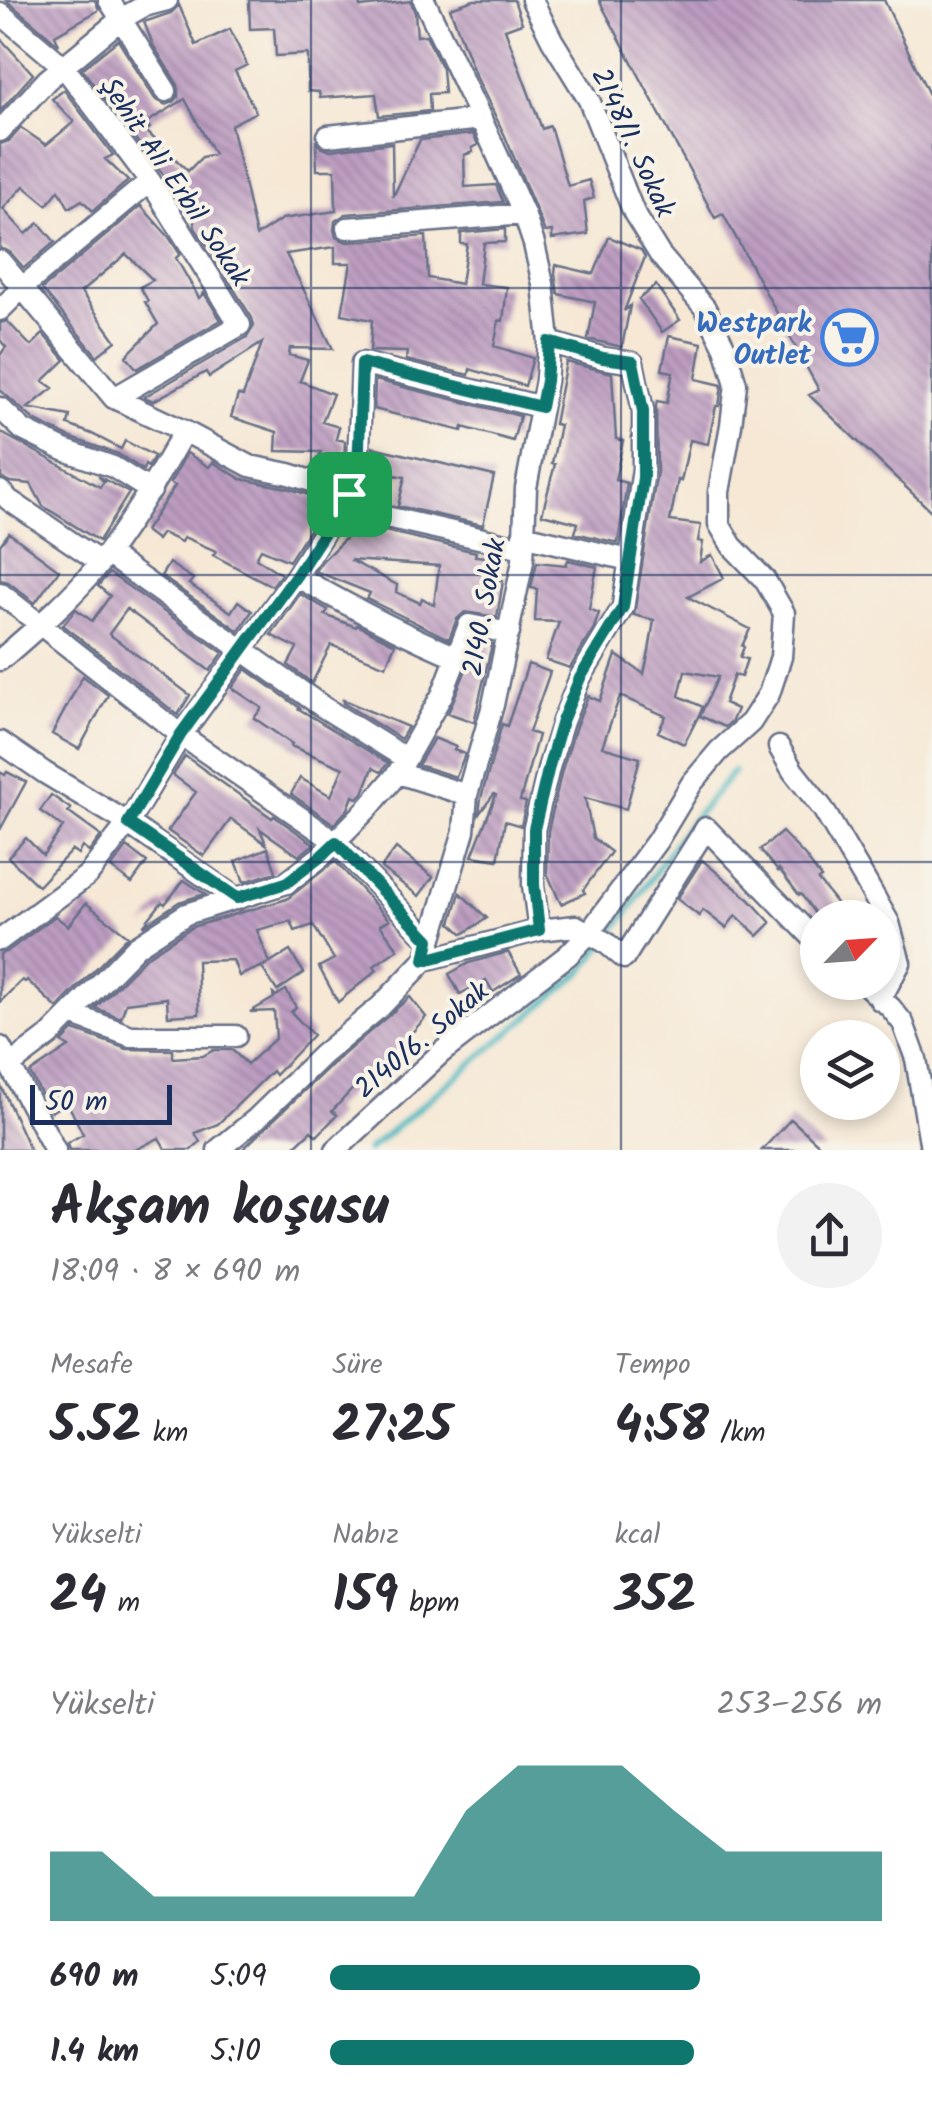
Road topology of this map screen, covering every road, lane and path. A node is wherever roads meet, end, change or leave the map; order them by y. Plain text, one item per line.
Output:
1 (109, 0) edge
2 (167, 0) edge
3 (424, 0) edge
4 (532, 0) edge
5 (0, 13) edge
6 (121, 18) junction
7 (64, 66) junction
8 (166, 91) dead end
9 (481, 119) junction
10 (0, 131) edge
11 (328, 136) dead end
12 (150, 181) junction
13 (524, 214) junction
14 (347, 228) dead end
15 (0, 261) edge
16 (23, 287) junction
17 (0, 310) edge
18 (549, 342) junction
19 (114, 398) junction
20 (541, 407) junction
21 (0, 408) edge
22 (184, 431) junction
23 (0, 491) edge
24 (151, 491) junction
25 (346, 500) junction
26 (523, 542) junction
27 (104, 558) junction
28 (629, 560) junction
29 (296, 576) junction
30 (0, 593) edge
31 (42, 624) junction
32 (509, 633) junction
33 (243, 652) junction
34 (457, 657) junction
35 (0, 660) edge
36 (181, 734) junction
37 (0, 742) edge
38 (778, 747) dead end
39 (402, 766) junction
40 (467, 796) junction
41 (128, 823) junction
42 (336, 842) junction
43 (237, 898) junction
44 (875, 900) edge
45 (800, 925) edge
46 (539, 930) junction
47 (589, 933) junction
48 (0, 940) edge
49 (427, 950) junction
50 (880, 1000) edge
51 (71, 1014) junction
52 (236, 1036) dead end
53 (4, 1056) edge
54 (56, 1150) edge
55 (218, 1150) edge
56 (336, 1150) edge
57 (929, 1150) edge

1 - 6 street
2 - 6 street
3 - 9 street, 2140. Sokak
4 - 47 street, 2148/1. Sokak
5 - 7 street, Şehit Ali Erbil Sokak
6 - 7 street
6 - 8 street
7 - 10 street
7 - 12 street, Şehit Ali Erbil Sokak
9 - 11 street
9 - 13 street, 2140. Sokak
12 - 16 street
12 - 19 street, Şehit Ali Erbil Sokak
13 - 14 street
13 - 18 street, 2140. Sokak
15 - 16 street
16 - 17 street
16 - 19 street
18 - 20 street, 2140. Sokak
18 - 28 street
19 - 22 street
20 - 25 street
20 - 26 street, 2140. Sokak
21 - 24 street
22 - 24 street
22 - 25 street
23 - 27 street
24 - 27 street
25 - 26 street
25 - 29 street
26 - 28 street
26 - 32 street, 2140. Sokak
27 - 31 street
27 - 33 street
28 - 46 street
29 - 33 street
29 - 34 street
30 - 31 street
31 - 35 street
31 - 36 street
32 - 34 street
32 - 40 street, 2140. Sokak
33 - 36 street
33 - 39 street
34 - 39 street
36 - 41 street
36 - 42 street
37 - 41 street
38 - 44 street
39 - 40 street
39 - 42 street
40 - 49 street, 2140. Sokak
41 - 43 street
41 - 48 street
42 - 43 street
42 - 49 street
43 - 51 street
45 - 47 street
46 - 47 street
46 - 49 street
47 - 56 street, 2140/6. Sokak
49 - 55 street, 2140. Sokak
50 - 57 street
51 - 52 street
51 - 53 street
53 - 54 street

